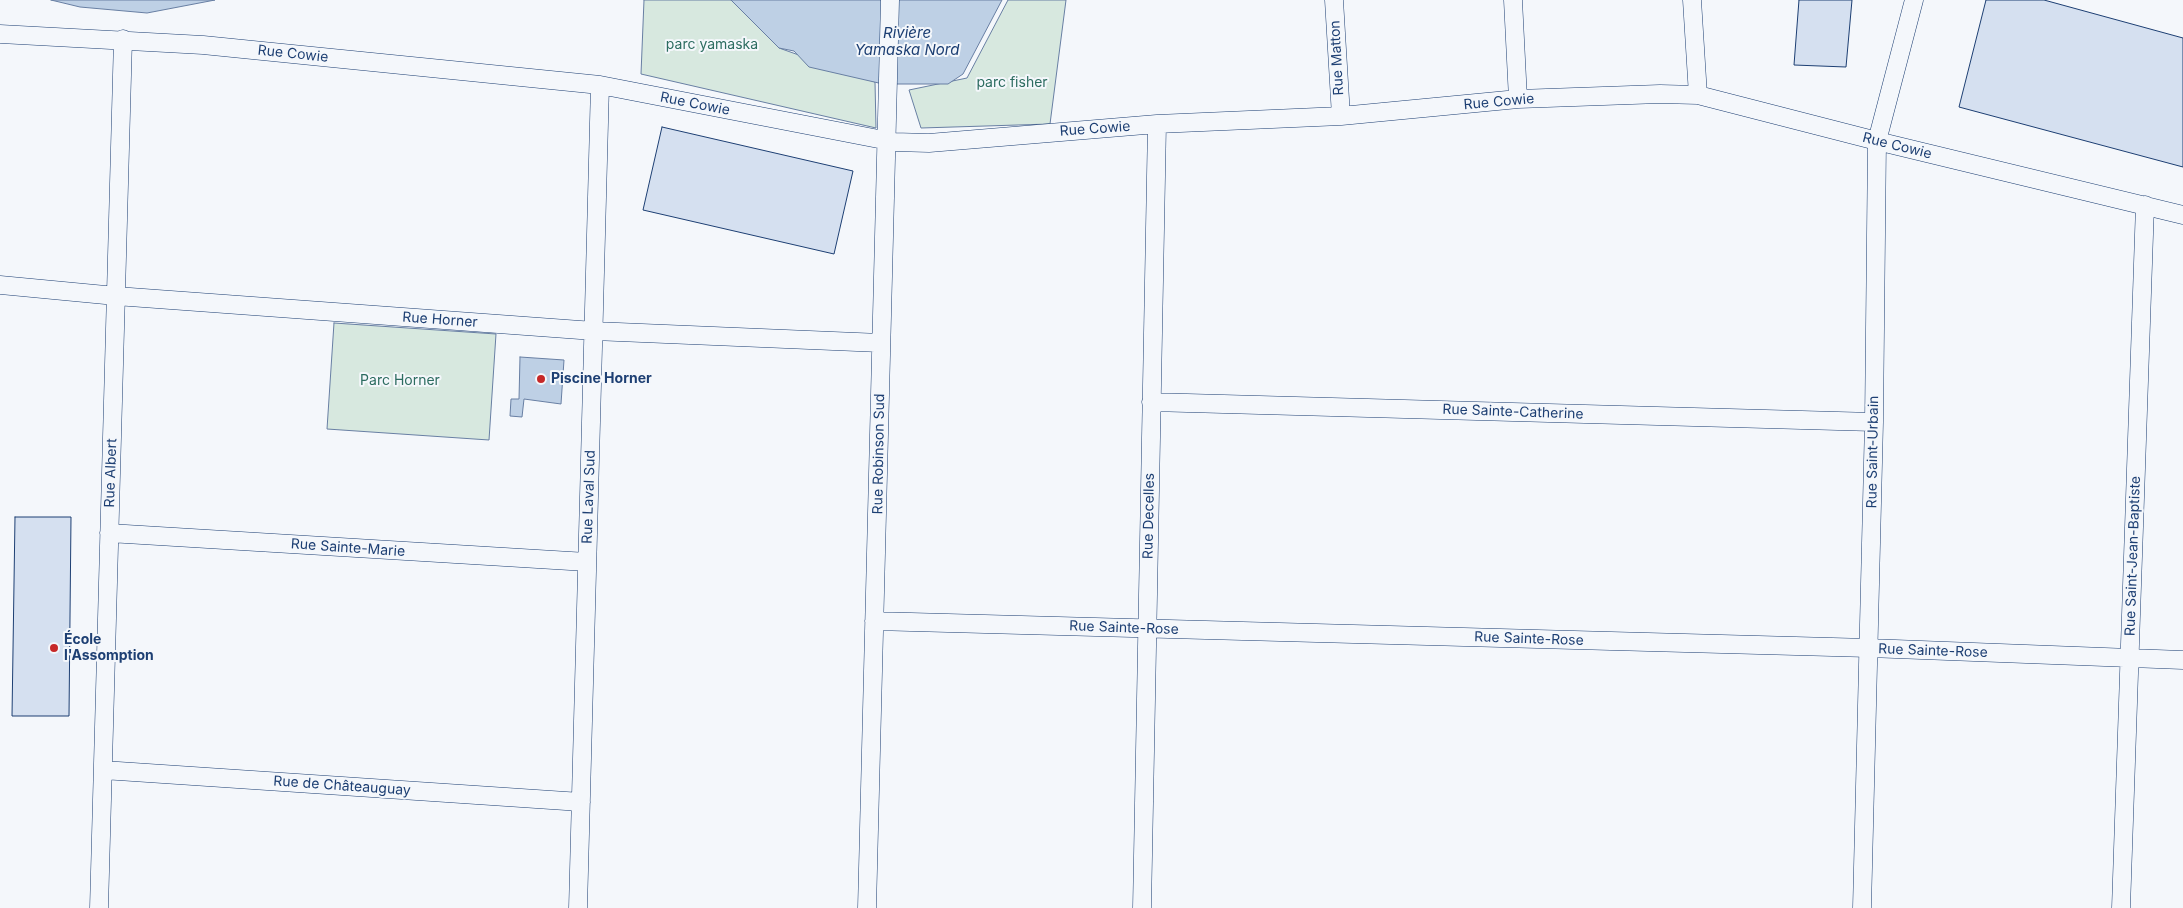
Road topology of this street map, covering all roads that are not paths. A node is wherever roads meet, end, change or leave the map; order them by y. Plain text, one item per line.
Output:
1 (890, 0) edge
2 (1334, 0) edge
3 (1513, 0) edge
4 (1692, 0) edge
5 (1914, 0) edge
6 (0, 34) edge
7 (123, 39) junction
8 (600, 85) junction
9 (1698, 95) junction
10 (1518, 99) junction
11 (1341, 116) junction
12 (1157, 124) junction
13 (887, 133) junction
14 (1877, 141) junction
15 (2145, 205) junction
16 (2183, 215) edge
17 (0, 285) edge
18 (116, 296) junction
19 (594, 331) junction
20 (882, 343) junction
21 (1151, 402) junction
22 (1874, 422) junction
23 (109, 533) junction
24 (588, 562) junction
25 (874, 621) junction
26 (1147, 628) junction
27 (1868, 648) junction
28 (2130, 658) junction
29 (2183, 660) edge
30 (103, 770) junction
31 (581, 802) junction
32 (99, 908) edge
33 (578, 908) edge
34 (867, 908) edge
35 (1142, 908) edge
36 (1862, 908) edge
37 (2121, 908) edge

1 - 13 street, Rue Robinson Sud
2 - 11 street, Rue Matton
3 - 10 street
4 - 9 street
5 - 14 street, Rue Saint-Urbain
6 - 7 street, Rue Cowie
7 - 8 street, Rue Cowie
7 - 18 street, Rue Albert
8 - 13 street, Rue Cowie
8 - 19 street, Rue Laval Sud
9 - 10 street, Rue Cowie
9 - 14 street, Rue Cowie
10 - 11 street, Rue Cowie
11 - 12 street, Rue Cowie
12 - 13 street, Rue Cowie
12 - 21 street, Rue Decelles
13 - 20 street, Rue Robinson Sud
14 - 15 street, Rue Cowie
14 - 22 street, Rue Saint-Urbain
15 - 16 street, Rue Cowie
15 - 28 street, Rue Saint-Jean-Baptiste
17 - 18 street, Rue Horner
18 - 19 street, Rue Horner
18 - 23 street, Rue Albert
19 - 20 street, Rue Horner
19 - 24 street, Rue Laval Sud
20 - 25 street, Rue Robinson Sud
21 - 22 street, Rue Sainte-Catherine
21 - 26 street, Rue Decelles
22 - 27 street, Rue Saint-Urbain
23 - 24 street, Rue Sainte-Marie
23 - 30 street, Rue Albert
24 - 31 street, Rue Laval Sud
25 - 26 street, Rue Sainte-Rose
25 - 34 street, Rue Robinson Sud
26 - 27 street, Rue Sainte-Rose
26 - 35 street, Rue Decelles
27 - 28 street, Rue Sainte-Rose
27 - 36 street, Rue Saint-Urbain
28 - 29 street, Rue Sainte-Rose
28 - 37 street, Rue Saint-Jean-Baptiste
30 - 31 street, Rue de Châteauguay
30 - 32 street, Rue Albert
31 - 33 street, Rue Laval Sud

